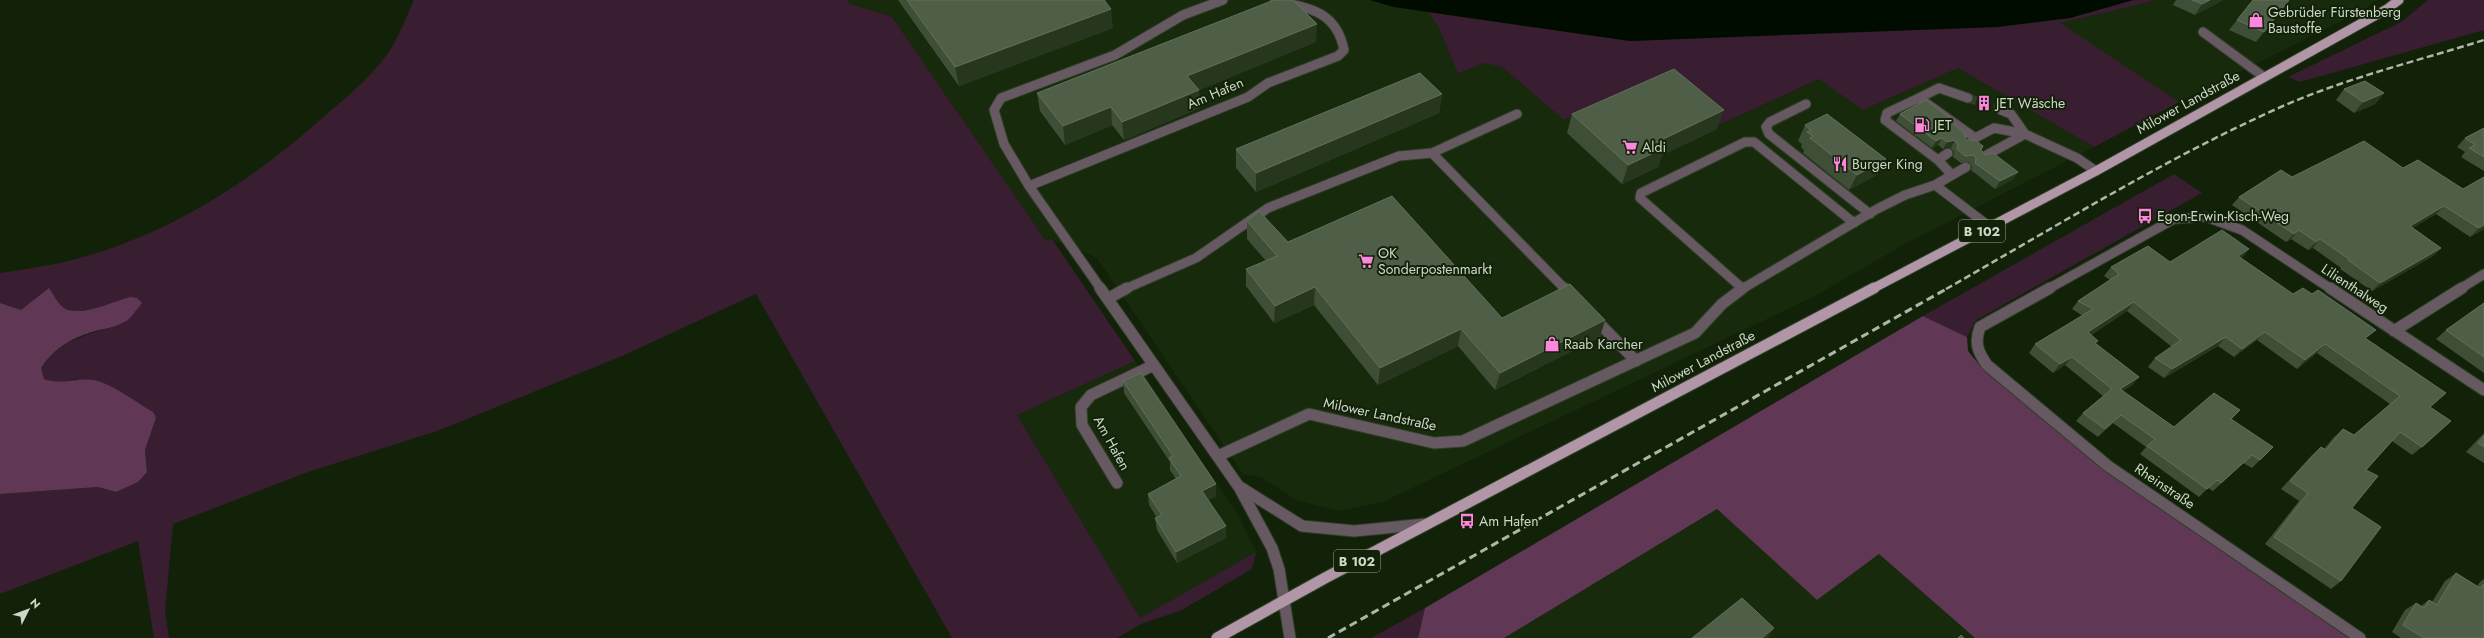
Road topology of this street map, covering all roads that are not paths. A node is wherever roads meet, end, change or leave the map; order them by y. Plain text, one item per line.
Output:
1 (1223, 0) edge
2 (1275, 0) edge
3 (2399, 0) edge
4 (2203, 32) dead end
5 (2264, 77) junction
6 (1919, 98) junction
7 (1968, 98) tunnel mouth
8 (1806, 104) dead end
9 (2001, 110) tunnel mouth
10 (1517, 114) dead end
11 (2024, 134) junction
12 (1975, 138) junction
13 (1966, 143) edge
14 (1432, 153) junction
15 (1948, 153) dead end
16 (1983, 157) edge
17 (1938, 160) junction
18 (1966, 166) dead end
19 (2096, 171) junction
20 (1951, 174) junction
21 (1935, 185) junction
22 (1029, 186) junction
23 (1870, 214) junction
24 (1854, 223) junction
25 (1990, 227) junction
26 (2484, 274) edge
27 (1742, 288) junction
28 (1109, 298) junction
29 (2394, 331) junction
30 (1975, 337) joint
31 (1636, 361) junction
32 (1154, 365) junction
33 (2484, 390) edge
34 (1218, 456) junction
35 (1117, 483) dead end
36 (1239, 487) junction
37 (1430, 523) junction
38 (1284, 600) junction
39 (1217, 638) edge
40 (1290, 638) edge
41 (2360, 638) edge

1 - 22 street
2 - 22 street, Am Hafen
3 - 5 main road, Milower Landstraße / B 102
4 - 5 street
5 - 19 main road, Milower Landstraße / B 102
6 - 7 street
6 - 12 street
6 - 17 street
8 - 23 street
9 - 11 street
10 - 14 street
11 - 12 street
11 - 16 street
11 - 19 street
12 - 13 street
14 - 28 street
14 - 31 street
15 - 17 street
17 - 20 street
18 - 20 street, Milower Landstraße
19 - 25 main road, Milower Landstraße / B 102
20 - 21 street, Milower Landstraße
21 - 23 street, Milower Landstraße
21 - 25 street
22 - 28 street
23 - 24 street, Milower Landstraße
24 - 27 street, Milower Landstraße
24 - 27 street
25 - 37 main road, Milower Landstraße / B 102
26 - 29 street
27 - 31 street, Milower Landstraße
28 - 32 street
29 - 30 street, Lilienthalweg
29 - 33 street, Lilienthalweg
30 - 41 street, Rheinstraße
31 - 34 street, Milower Landstraße
32 - 34 street
32 - 35 street, Am Hafen
34 - 36 street
36 - 37 street, Milower Landstraße
36 - 38 street
37 - 38 main road, Milower Landstraße / B 102
38 - 39 main road, Milower Landstraße / B 102
38 - 40 street

